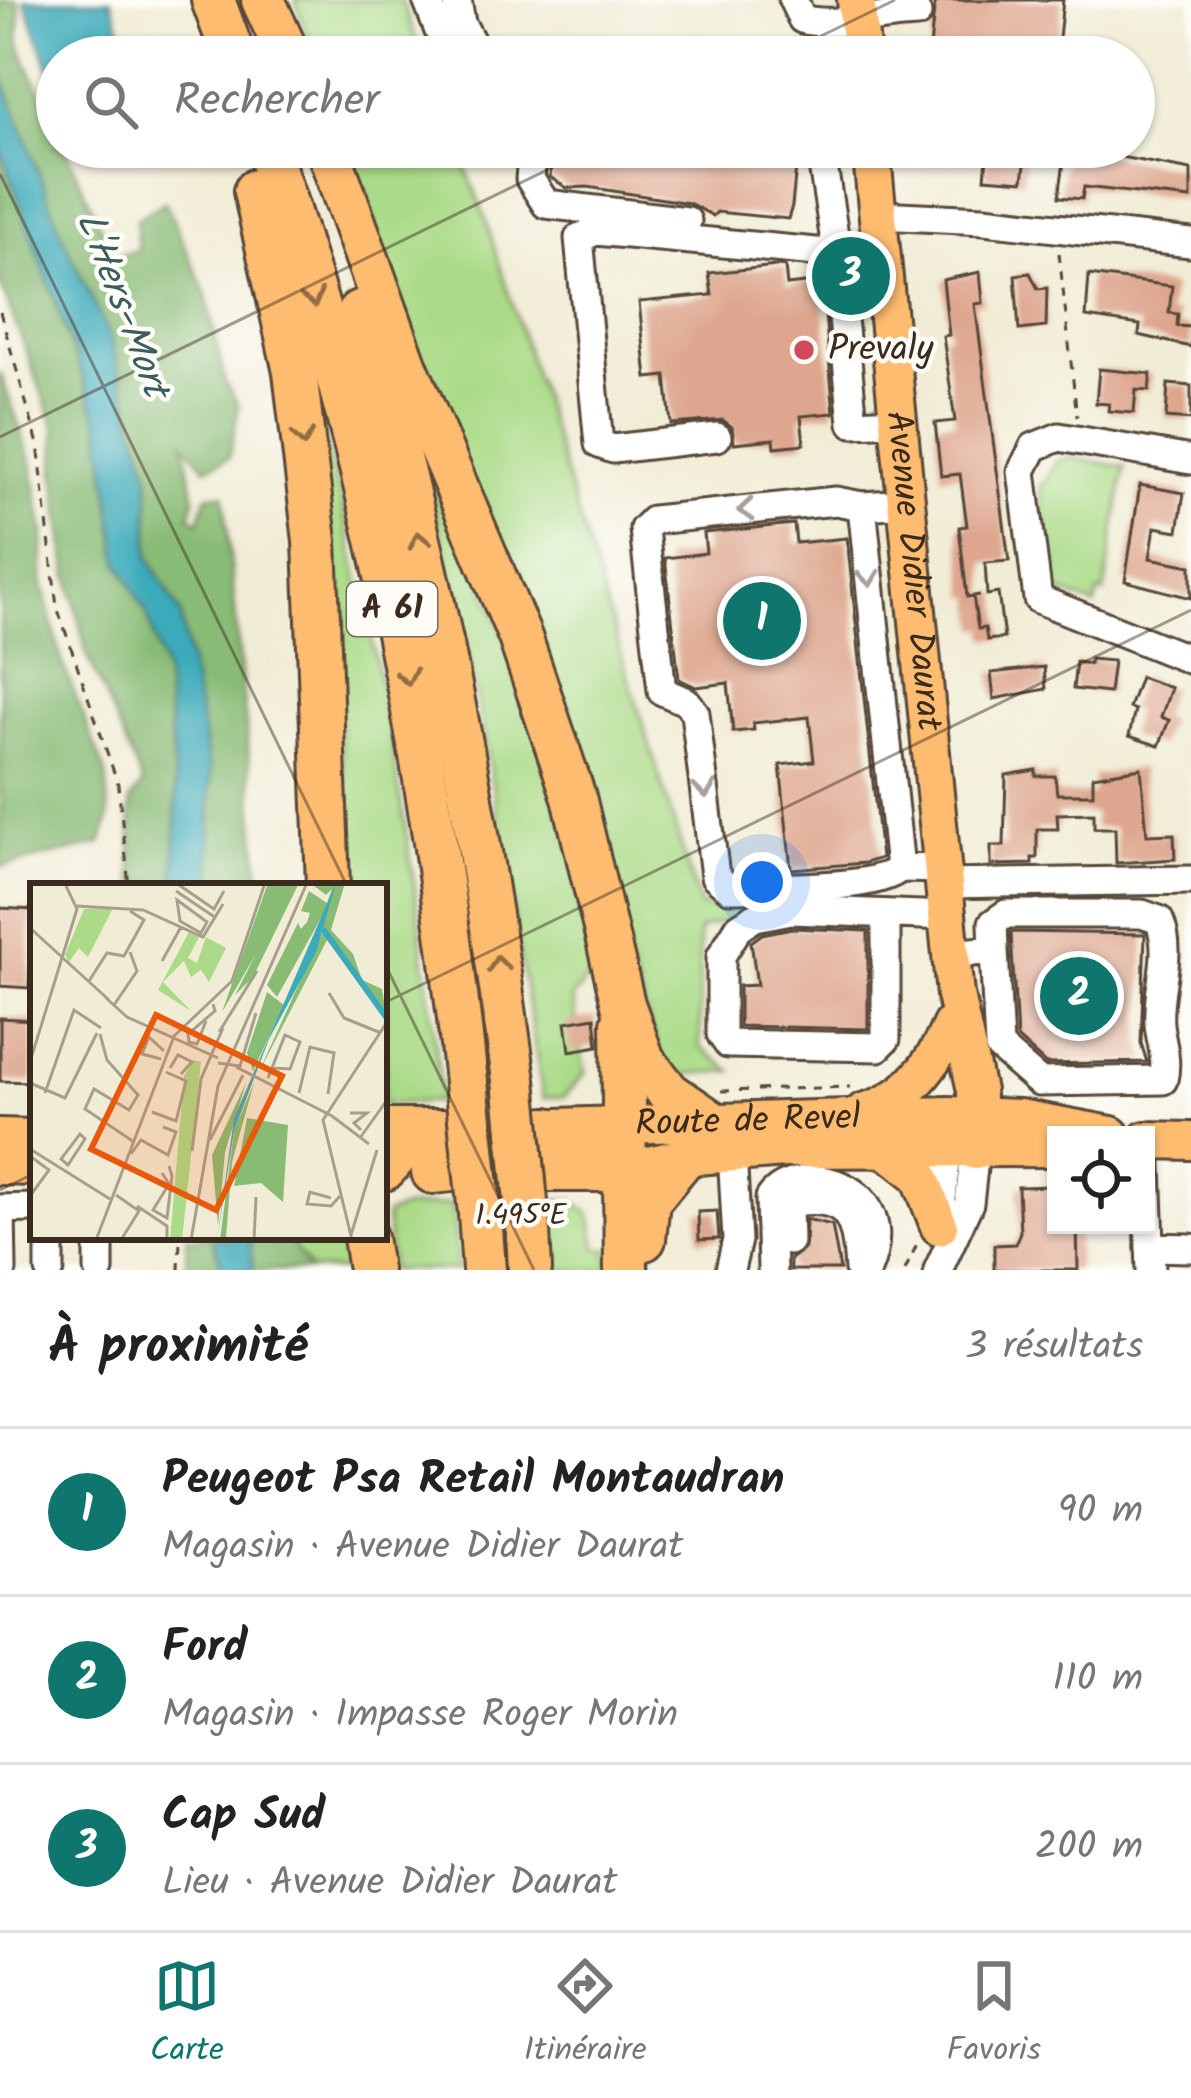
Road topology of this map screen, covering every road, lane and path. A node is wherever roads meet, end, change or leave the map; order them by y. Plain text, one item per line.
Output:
1 (212, 0) edge
2 (261, 0) edge
3 (427, 0) edge
4 (456, 0) edge
5 (793, 0) edge
6 (857, 8) edge
7 (916, 14) dead end
8 (220, 36) edge
9 (226, 36) edge
10 (272, 36) edge
11 (279, 36) edge
12 (441, 36) edge
13 (448, 36) edge
14 (467, 36) edge
15 (250, 168) edge
16 (273, 168) edge
17 (314, 168) edge
18 (335, 168) edge
19 (530, 168) edge
20 (823, 168) edge
21 (873, 168) edge
22 (878, 215) junction
23 (1056, 228) junction
24 (1191, 243) edge
25 (836, 245) junction
26 (882, 256) junction
27 (0, 312) edge
28 (898, 421) junction
29 (717, 436) dead end
30 (1077, 440) junction
31 (1191, 460) edge
32 (907, 502) junction
33 (862, 506) junction
34 (1191, 661) edge
35 (900, 868) junction
36 (1191, 880) edge
37 (129, 883) edge
38 (328, 883) edge
39 (945, 890) junction
40 (886, 917) junction
41 (994, 950) junction
42 (951, 954) junction
43 (623, 1004) junction
44 (948, 1025) junction
45 (862, 1100) junction
46 (715, 1122) junction
47 (623, 1124) junction
48 (1062, 1126) edge
49 (387, 1128) edge
50 (547, 1129) junction
51 (962, 1134) junction
52 (0, 1137) edge
53 (30, 1138) edge
54 (1047, 1138) edge
55 (1155, 1140) edge
56 (1191, 1141) edge
57 (1047, 1147) edge
58 (785, 1149) junction
59 (888, 1151) junction
60 (684, 1157) junction
61 (0, 1166) edge
62 (30, 1167) edge
63 (387, 1167) edge
64 (387, 1170) edge
65 (626, 1170) junction
66 (433, 1172) junction
67 (0, 1208) edge
68 (859, 1211) junction
69 (939, 1226) junction
70 (174, 1240) edge
71 (178, 1240) edge
72 (177, 1244) junction
73 (1191, 1248) edge
74 (1150, 1258) edge
75 (2, 1270) edge
76 (179, 1270) edge
77 (484, 1270) edge
78 (530, 1270) edge
79 (626, 1270) edge
80 (644, 1270) edge
81 (730, 1270) edge
82 (775, 1270) edge
83 (790, 1270) edge
84 (862, 1270) edge
85 (934, 1270) edge

1 - 8 highway
1 - 9 highway
2 - 10 highway
2 - 11 highway
3 - 12 street
4 - 13 street
4 - 14 street
5 - 6 street
6 - 7 street
15 -> 38 highway
16 -> 77 highway, A 61, bridge
78 -> 17 highway, A 61, bridge
18 - 43 highway
19 - 25 street
20 - 25 street
21 - 22 main road, Avenue Didier Daurat
22 - 23 street
22 - 26 main road, Avenue Didier Daurat
23 - 24 street
23 - 30 path
25 - 26 street
25 - 28 street
25 - 29 street
26 - 28 main road, Avenue Didier Daurat
27 - 37 path
28 - 32 main road, Avenue Didier Daurat
30 - 31 street
30 - 34 street
32 - 33 street
32 - 39 main road, Avenue Didier Daurat
33 -> 35 street
33 -> 35 street
35 - 39 street
36 - 39 street
39 - 40 street
39 - 42 main road, Avenue Didier Daurat
40 - 40 street
41 - 41 street
41 - 42 street
42 - 44 main road, Avenue Didier Daurat
43 - 46 highway
43 - 47 highway
44 - 45 main road
44 - 51 main road, Avenue Didier Daurat
45 - 46 main road, Route de Revel
45 - 46 path, Route de Revel
45 - 51 main road, Route de Revel
46 - 47 main road, Route de Revel
46 - 58 main road, Route de Revel
46 - 60 main road, Route de Revel
46 - 81 street
47 - 50 main road, Route de Revel
47 - 65 highway
47 - 66 highway
48 - 51 main road, Route de Revel
49 - 50 main road, Route de Revel
50 - 63 highway
51 - 54 main road
51 - 57 main road, Route de Revel
51 - 58 main road
51 - 59 main road, Route de Revel
51 - 69 street
51 - 85 street
52 - 53 main road
55 - 56 main road
58 - 59 main road, Route de Revel
59 - 69 main road
60 - 65 main road, Route de Revel
60 - 80 highway
61 - 62 main road
64 - 66 main road, Route de Revel
65 - 66 main road, Route de Revel
65 - 79 highway
67 - 75 street
68 - 82 street
68 - 83 street
68 - 84 street
69 - 85 street
70 - 72 path
71 - 72 path
72 - 76 path
73 - 74 street

